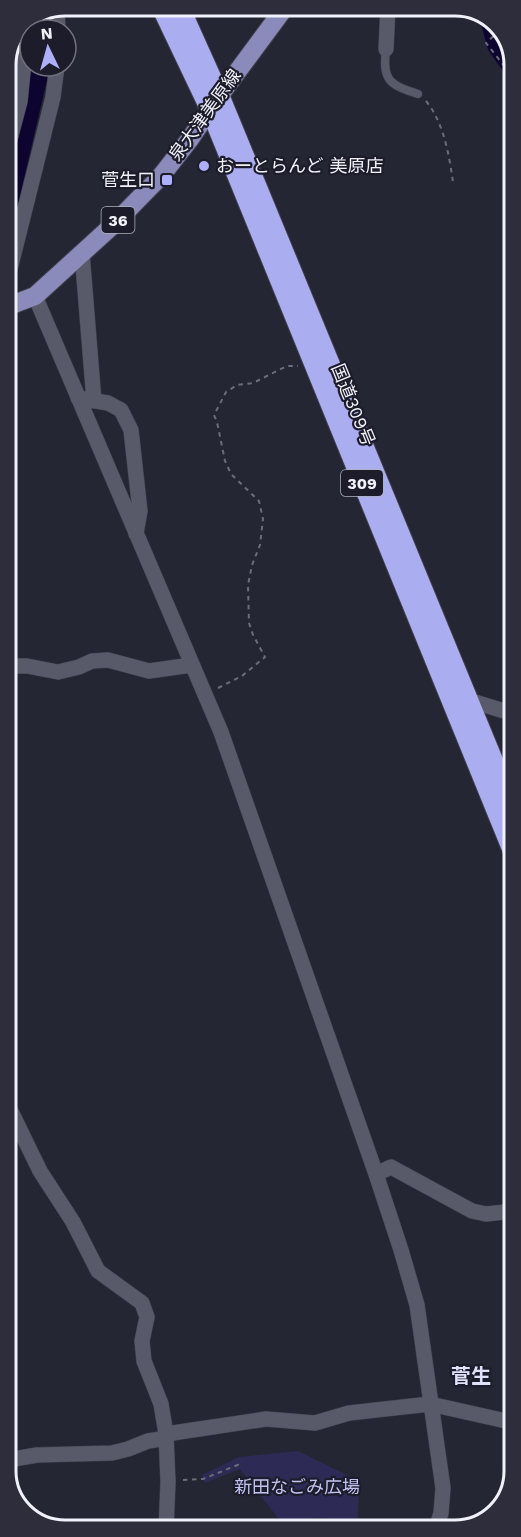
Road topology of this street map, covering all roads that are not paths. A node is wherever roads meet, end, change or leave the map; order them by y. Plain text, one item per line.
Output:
1 (165, 16) edge
2 (185, 16) edge
3 (278, 17) edge
4 (387, 17) edge
5 (386, 49) joint
6 (22, 78) edge
7 (55, 78) edge
8 (418, 94) road end
9 (220, 95) junction
10 (210, 111) junction
11 (16, 115) edge
12 (16, 245) edge
13 (82, 253) junction
14 (35, 296) junction
15 (16, 301) edge
16 (78, 398) junction
17 (94, 401) junction
18 (136, 534) junction
19 (192, 665) junction
20 (16, 666) edge
21 (461, 702) junction
22 (504, 712) edge
23 (504, 789) edge
24 (504, 827) edge
25 (16, 1120) edge
26 (376, 1174) junction
27 (504, 1212) edge
28 (430, 1404) junction
29 (504, 1421) edge
30 (167, 1436) junction
31 (16, 1459) edge
32 (166, 1520) edge
33 (439, 1520) edge

1 - 10 highway, 国道309号 / 309
2 - 9 highway, 国道309号 / 309
3 - 9 main road, 泉大津美原線 / 36
4 - 5 street
5 - 8 lane
6 - 11 street
7 - 12 street
9 - 10 main road, 泉大津美原線 / 36
9 - 21 highway, 国道309号 / 309
10 - 13 main road, 泉大津美原線 / 36
10 - 21 highway, 国道309号 / 309
13 - 14 main road, 泉大津美原線 / 36
13 - 17 street
14 - 15 main road, 泉大津美原線 / 36
14 - 16 street
16 - 17 street
16 - 18 street
17 - 18 street
18 - 19 street
19 - 20 street
19 - 26 street
21 - 22 street
21 - 23 highway, 国道309号 / 309
21 - 24 highway, 国道309号 / 309
25 - 30 street
26 - 27 street
26 - 28 street
28 - 29 street
28 - 30 street
28 - 33 street
30 - 31 street
30 - 32 street

